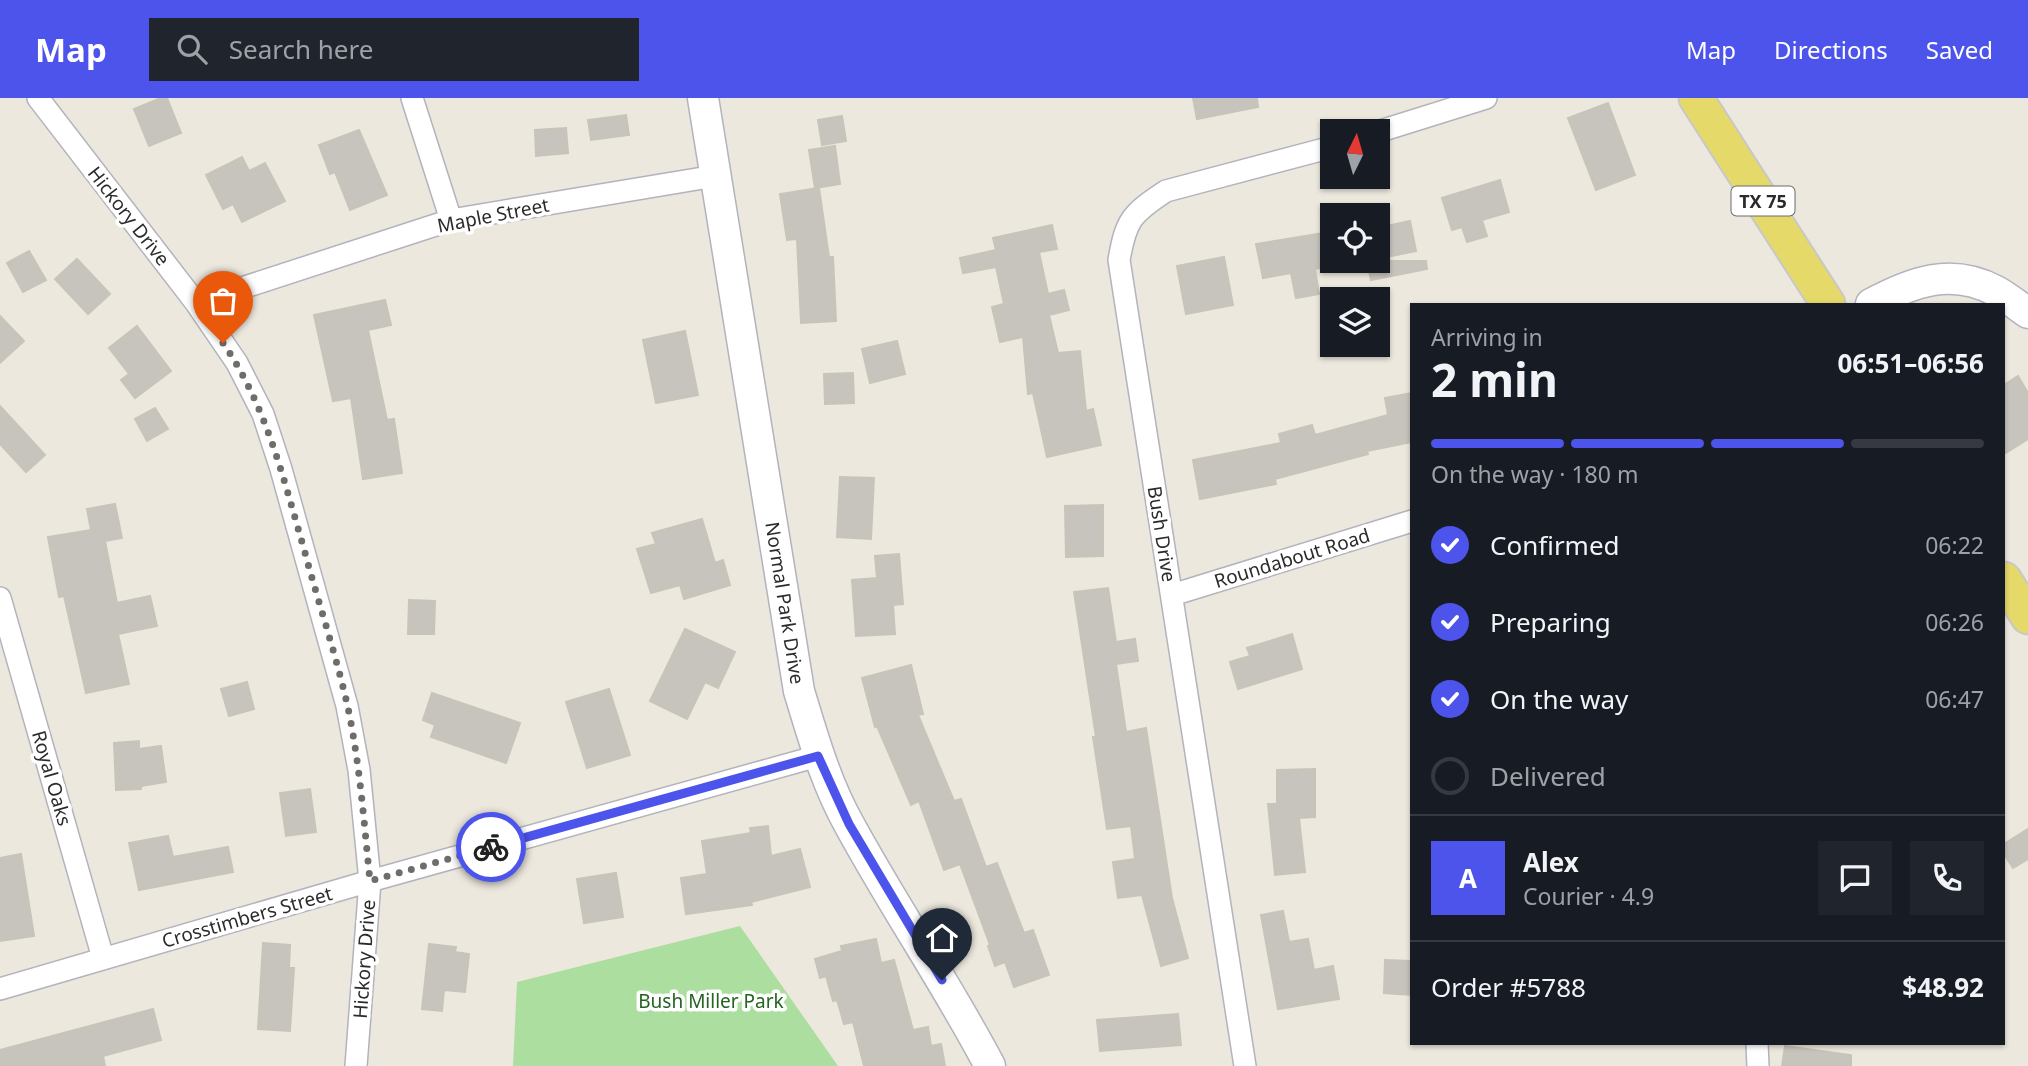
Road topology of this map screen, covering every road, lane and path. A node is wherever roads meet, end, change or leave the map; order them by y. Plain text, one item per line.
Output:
1 (38, 98) edge
2 (412, 98) edge
3 (703, 98) edge
4 (1486, 98) edge
5 (1696, 98) edge
6 (1390, 128) edge
7 (1320, 150) edge
8 (715, 176) junction
9 (451, 220) junction
10 (196, 303) junction
11 (1827, 303) edge
12 (1873, 303) edge
13 (2028, 313) edge
14 (1410, 522) edge
15 (2005, 581) edge
16 (1172, 595) junction
17 (0, 598) edge
18 (2028, 617) edge
19 (818, 756) junction
20 (370, 881) junction
21 (103, 958) junction
22 (0, 989) edge
23 (1757, 1045) edge
24 (356, 1066) edge
25 (990, 1066) edge
26 (1245, 1066) edge
27 (1758, 1066) edge

1 - 10 street, Hickory Drive
2 - 9 street
3 - 8 street, Normal Park Drive
4 - 6 street
5 - 11 main road, TX 75
7 - 16 street, Bush Drive
8 - 9 street, Maple Street
8 - 19 street, Normal Park Drive
9 - 10 street, Maple Street
10 - 20 street, Hickory Drive
12 - 13 street
14 - 16 street, Roundabout Road
15 - 18 main road
16 - 26 street, Bush Drive
17 - 21 street, Royal Oaks
19 - 20 street, Crosstimbers Street
19 - 25 street, Normal Park Drive
20 - 21 street, Crosstimbers Street
20 - 24 street, Hickory Drive
21 - 22 street, Crosstimbers Street
23 - 27 street

